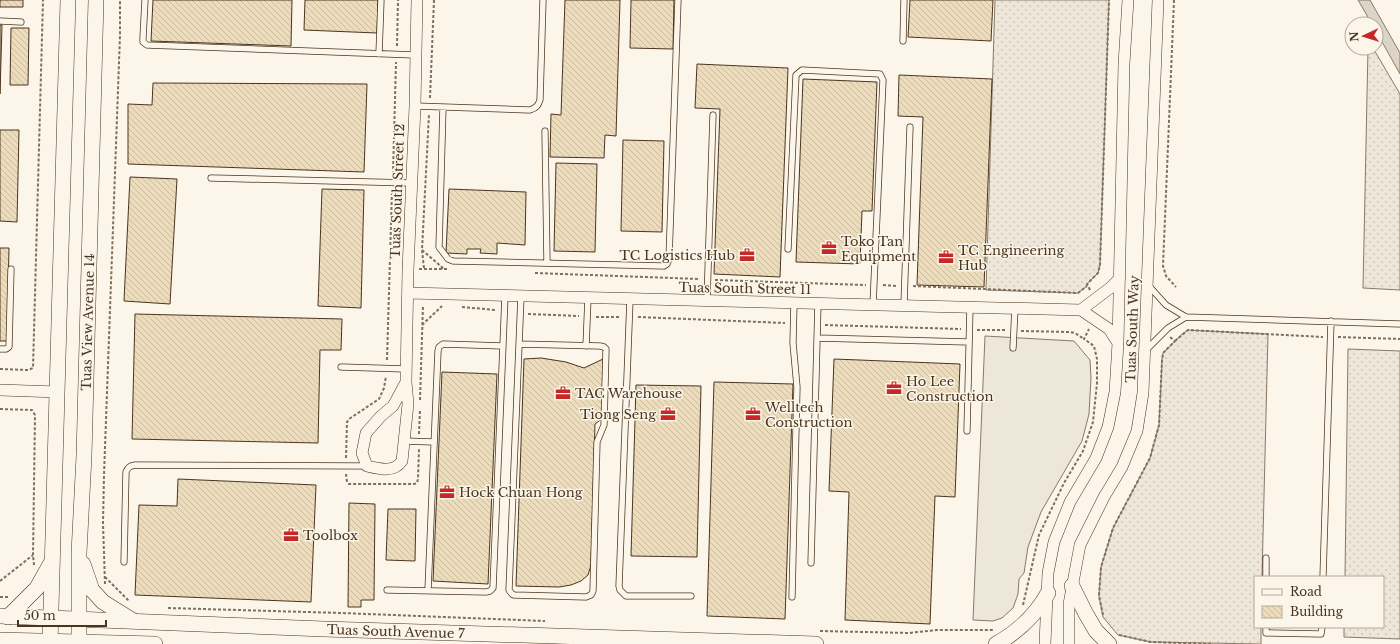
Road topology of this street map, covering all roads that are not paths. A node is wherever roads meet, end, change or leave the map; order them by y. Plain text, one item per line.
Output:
1 (68, 0) edge
2 (96, 0) edge
3 (144, 0) edge
4 (381, 0) edge
5 (416, 0) edge
6 (543, 0) edge
7 (678, 0) edge
8 (904, 0) edge
9 (1128, 0) edge
10 (1158, 0) edge
11 (0, 21) edge
12 (21, 22) dead end
13 (902, 41) dead end
14 (380, 54) junction
15 (415, 55) junction
16 (415, 106) junction
17 (443, 107) junction
18 (713, 114) dead end
19 (910, 127) dead end
20 (545, 131) dead end
21 (212, 178) dead end
22 (411, 183) junction
23 (788, 249) dead end
24 (547, 263) junction
25 (11, 269) dead end
26 (1120, 278) junction
27 (1147, 285) junction
28 (408, 293) junction
29 (505, 296) junction
30 (521, 296) junction
31 (588, 298) junction
32 (630, 299) junction
33 (708, 301) junction
34 (794, 303) junction
35 (818, 303) junction
36 (873, 305) junction
37 (904, 305) junction
38 (970, 307) junction
39 (1015, 308) junction
40 (1081, 310) junction
41 (1186, 317) junction
42 (1331, 321) junction
43 (1400, 324) edge
44 (817, 338) junction
45 (969, 342) junction
46 (1118, 343) junction
47 (519, 344) junction
48 (503, 346) junction
49 (586, 346) junction
50 (1014, 348) dead end
51 (0, 349) edge
52 (1145, 351) junction
53 (341, 367) dead end
54 (406, 369) junction
55 (406, 382) junction
56 (0, 390) edge
57 (58, 392) junction
58 (967, 431) dead end
59 (404, 441) junction
60 (434, 442) junction
61 (367, 466) junction
62 (79, 553) junction
63 (1266, 558) dead end
64 (52, 560) junction
65 (124, 562) dead end
66 (812, 563) dead end
67 (1266, 576) edge
68 (1323, 576) edge
69 (1072, 586) junction
70 (387, 590) dead end
71 (428, 590) junction
72 (1048, 592) junction
73 (691, 596) dead end
74 (792, 597) dead end
75 (4, 616) edge
76 (50, 619) junction
77 (79, 619) junction
78 (133, 621) junction
79 (1266, 628) edge
80 (1322, 628) edge
81 (816, 637) edge
82 (996, 637) edge
83 (1114, 639) edge
84 (8, 642) edge
85 (50, 643) edge
86 (79, 643) edge
87 (155, 644) edge
88 (1045, 644) edge
89 (1069, 644) edge

1 - 57 street
2 - 62 street, Tuas View Avenue 14
3 - 14 lane
4 - 14 lane
5 - 15 street, Tuas South Street 12
6 - 17 lane
7 - 24 lane
8 - 13 lane
9 - 26 street, Tuas South Way
10 - 27 street, Tuas South Way
11 - 12 lane
14 - 15 lane
15 - 16 street, Tuas South Street 12
16 - 17 lane
16 - 22 street, Tuas South Street 12
17 - 24 lane
18 - 33 lane
19 - 37 lane
20 - 24 lane
21 - 22 lane
22 - 28 street, Tuas South Street 12
23 - 36 lane
25 - 51 lane
26 - 40 street
26 - 46 street, Tuas South Way
27 - 41 lane
27 - 52 street, Tuas South Way
28 - 29 street, Tuas South Street 11
28 - 54 street, Tuas South Street 12
29 - 30 street, Tuas South Street 11
29 - 48 lane
30 - 31 street, Tuas South Street 11
30 - 47 lane
31 - 32 street, Tuas South Street 11
31 - 49 lane
32 - 33 street, Tuas South Street 11
32 - 73 lane
33 - 34 street, Tuas South Street 11
34 - 35 street, Tuas South Street 11
34 - 74 lane
35 - 36 street, Tuas South Street 11
35 - 44 lane
36 - 37 street, Tuas South Street 11
37 - 38 street, Tuas South Street 11
38 - 39 street, Tuas South Street 11
38 - 45 lane
39 - 40 street, Tuas South Street 11
39 - 50 lane
40 - 46 street, Tuas South Street 11
41 - 42 lane
41 - 52 lane
42 - 43 lane
42 - 68 lane
44 - 45 lane
44 - 66 lane
45 - 58 lane
46 - 72 street, Tuas South Way
47 - 49 lane
47 - 49 lane
48 - 60 lane
48 - 71 lane
52 - 69 street, Tuas South Way
53 - 54 lane
54 - 55 street, Tuas South Street 12
55 - 59 street, Tuas South Street 12
55 - 61 street, Tuas South Street 12
56 - 57 street
57 - 64 street
59 - 60 lane
59 - 61 street, Tuas South Street 12
60 - 71 lane
61 - 65 lane
62 - 77 street, Tuas View Avenue 14
62 - 78 street
63 - 67 lane
64 - 75 street
64 - 76 street
69 - 83 street
69 - 89 street, Tuas South Way
70 - 71 lane
72 - 82 street
72 - 88 street, Tuas South Way
75 - 76 street, Tuas South Avenue 7
76 - 77 street, Tuas South Avenue 7
76 - 85 street
77 - 78 street, Tuas South Avenue 7
77 - 86 street, Tuas View Avenue 14
78 - 81 street, Tuas South Avenue 7
79 - 80 lane
84 - 85 street
85 - 86 street
86 - 87 street

